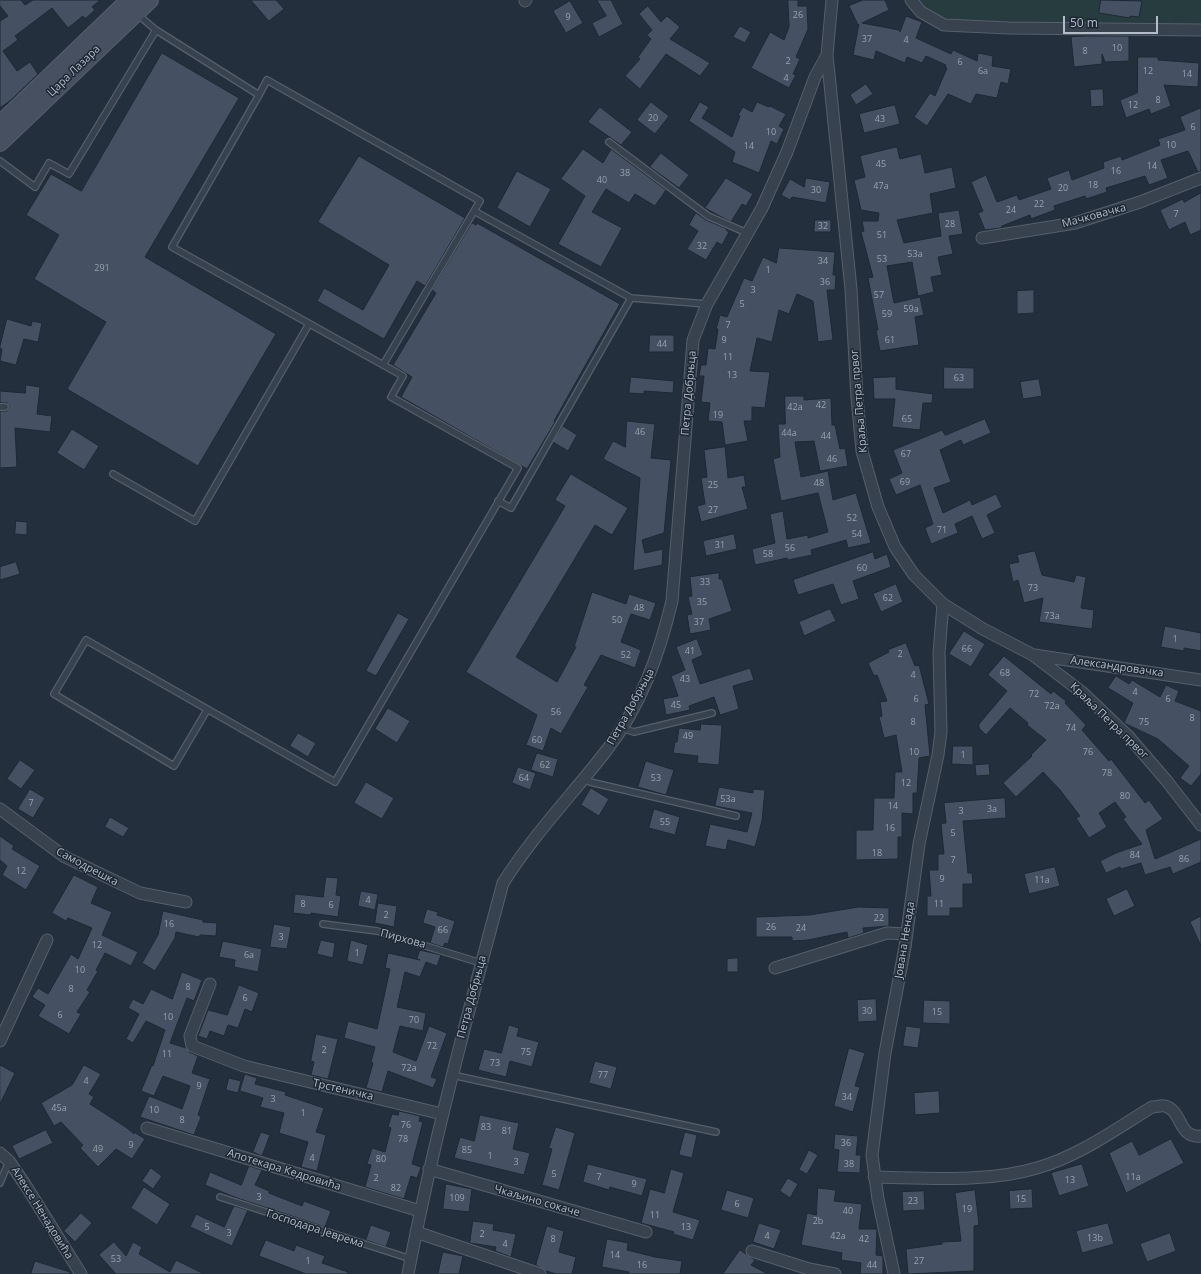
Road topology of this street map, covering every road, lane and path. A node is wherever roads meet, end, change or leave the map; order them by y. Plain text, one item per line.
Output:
1 (150, 0) edge
2 (832, 0) edge
3 (911, 0) edge
4 (132, 7) edge
5 (156, 30) junction
6 (1201, 30) edge
7 (827, 55) junction
8 (259, 95) junction
9 (0, 124) edge
10 (609, 142) dead end
11 (0, 143) edge
12 (0, 161) edge
13 (1201, 178) edge
14 (474, 211) junction
15 (747, 233) junction
16 (982, 238) dead end
17 (631, 298) junction
18 (707, 304) junction
19 (309, 324) junction
20 (383, 365) junction
21 (112, 474) dead end
22 (498, 501) junction
23 (943, 604) junction
24 (1033, 655) junction
25 (1201, 680) edge
26 (207, 710) junction
27 (712, 713) dead end
28 (621, 728) junction
29 (583, 778) junction
30 (0, 809) edge
31 (736, 816) dead end
32 (1201, 825) edge
33 (186, 902) dead end
34 (323, 924) dead end
35 (906, 934) junction
36 (47, 940) dead end
37 (481, 963) junction
38 (775, 968) dead end
39 (210, 984) dead end
40 (0, 1041) edge
41 (452, 1075) junction
42 (442, 1114) junction
43 (147, 1128) dead end
44 (716, 1132) dead end
45 (1201, 1136) edge
46 (0, 1153) edge
47 (9, 1161) junction
48 (429, 1169) junction
49 (874, 1177) junction
50 (0, 1183) edge
51 (220, 1197) dead end
52 (420, 1211) junction
53 (416, 1232) junction
54 (646, 1232) dead end
55 (752, 1251) dead end
56 (411, 1259) junction
57 (80, 1274) edge
58 (408, 1274) edge
59 (540, 1274) edge
60 (835, 1274) edge
61 (894, 1274) edge

1 - 4 main road, Цара Лазара
2 - 7 street, Краља Петра првог
3 - 6 street
4 - 5 lane
4 - 9 main road, Цара Лазара
4 - 11 main road, Цара Лазара
5 - 8 lane
5 - 12 lane
7 - 15 street, Петра Добрњца
7 - 23 street, Краља Петра првог
8 - 14 lane
8 - 19 lane
10 - 15 lane
13 - 16 street, Мачковачка
14 - 17 lane
14 - 20 lane
15 - 18 street, Петра Добрњца
17 - 18 lane
17 - 22 lane
18 - 28 street, Петра Добрњца
19 - 20 lane
19 - 21 lane
20 - 22 lane
22 - 26 lane
23 - 24 street, Краља Петра првог
23 - 35 street, Јована Ненада
24 - 25 street, Александровачка
24 - 32 street, Краља Петра првог
26 - 26 lane
27 - 28 lane
28 - 29 street, Петра Добрњца
29 - 31 lane
29 - 37 street, Петра Добрњца
30 - 33 street, Самодрешка
34 - 37 lane, Пирхова
35 - 38 street
35 - 49 street, Јована Ненада
36 - 40 street
37 - 41 street, Петра Добрњца
39 - 42 street, Трстеничка
41 - 42 street, Петра Добрњца
41 - 44 lane
42 - 48 street, Петра Добрњца
43 - 52 street, Апотекара Кедровића
45 - 49 street
46 - 47 street, Алексе Ненадовића
47 - 50 lane
47 - 57 street, Алексе Ненадовића
48 - 52 street, Петра Добрњца
48 - 54 street, Чкаљино сокаче
49 - 61 street, Јована Ненада
51 - 56 lane, Господара Јеврема
52 - 53 street, Петра Добрњца
53 - 56 street, Петра Добрњца
53 - 59 street
55 - 60 street
56 - 58 street, Петра Добрњца

